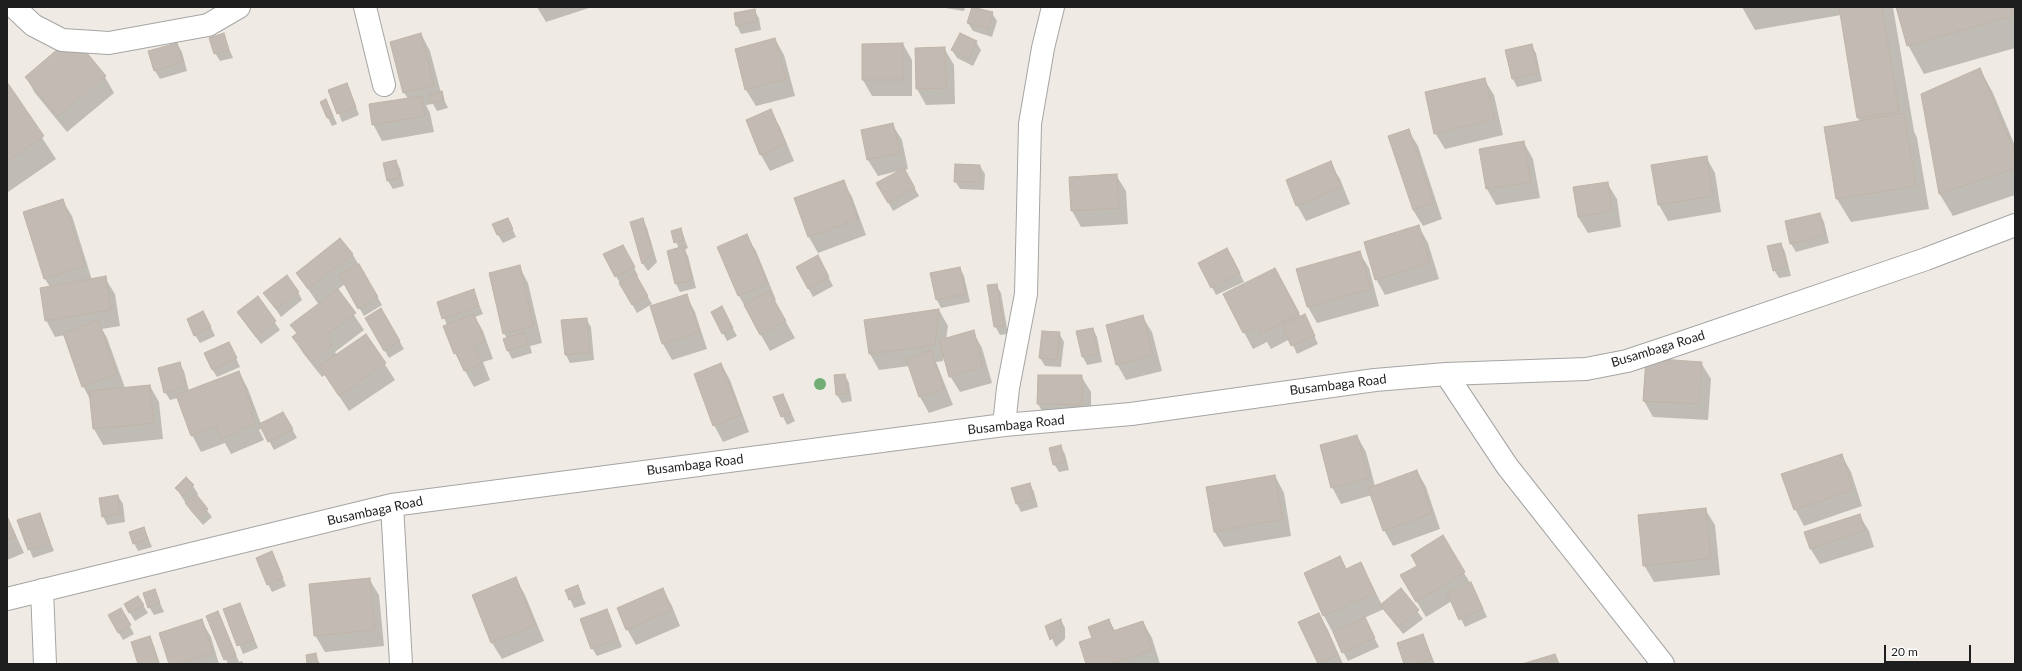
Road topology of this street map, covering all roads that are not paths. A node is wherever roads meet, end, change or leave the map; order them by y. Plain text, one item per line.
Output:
1 (14, 7) edge
2 (239, 7) edge
3 (365, 7) edge
4 (1053, 7) edge
5 (384, 85) dead end
6 (2015, 224) edge
7 (1446, 374) junction
8 (1004, 425) junction
9 (392, 505) junction
10 (42, 590) junction
11 (7, 599) edge
12 (45, 664) edge
13 (401, 664) edge
14 (1663, 664) edge

1 - 2 street
3 - 5 street
4 - 8 street
6 - 7 street, Busambaga Road
7 - 8 street, Busambaga Road
7 - 14 street
8 - 9 street, Busambaga Road
9 - 10 street, Busambaga Road
9 - 13 street
10 - 11 street, Busambaga Road
10 - 12 street

